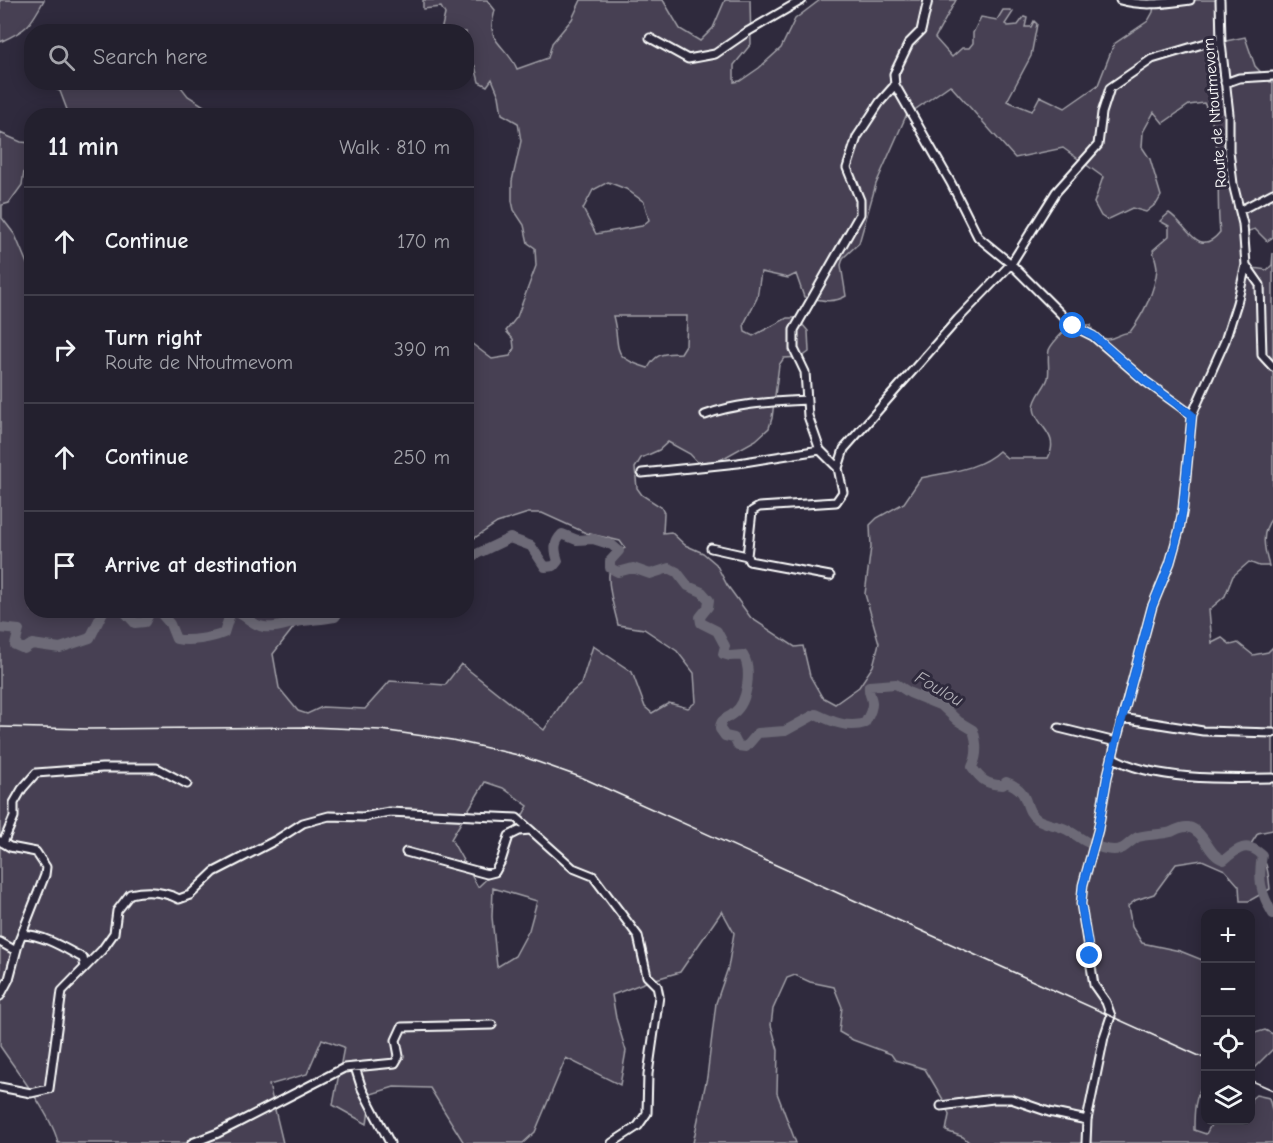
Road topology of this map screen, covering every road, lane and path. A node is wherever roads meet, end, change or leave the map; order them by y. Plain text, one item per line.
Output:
1 (802, 0) edge
2 (928, 0) edge
3 (1120, 0) edge
4 (1190, 0) edge
5 (1220, 0) edge
6 (1131, 2) edge
7 (650, 38) dead end
8 (1221, 43) junction
9 (1273, 76) edge
10 (1225, 83) junction
11 (895, 85) junction
12 (1273, 194) edge
13 (1241, 210) junction
14 (1011, 264) junction
15 (1246, 265) junction
16 (1273, 367) edge
17 (807, 400) junction
18 (705, 415) dead end
19 (1192, 415) junction
20 (820, 450) junction
21 (838, 468) junction
22 (642, 474) dead end
23 (711, 548) dead end
24 (747, 556) junction
25 (831, 576) dead end
26 (1122, 718) junction
27 (1059, 728) dead end
28 (1273, 733) edge
29 (1116, 742) junction
30 (1112, 756) junction
31 (1273, 778) edge
32 (187, 784) dead end
33 (530, 830) junction
34 (1, 842) edge
35 (406, 852) dead end
36 (22, 934) junction
37 (0, 942) edge
38 (16, 951) junction
39 (85, 967) junction
40 (0, 996) edge
41 (492, 1025) dead end
42 (355, 1067) junction
43 (0, 1087) edge
44 (941, 1106) dead end
45 (1087, 1120) junction
46 (218, 1133) junction
47 (192, 1143) edge
48 (220, 1143) edge
49 (390, 1143) edge
50 (612, 1143) edge
51 (1086, 1143) edge

1 - 7 street
2 - 11 street
3 - 6 street
4 - 6 street
5 - 8 street, Route de Ntoutmevom
8 - 10 street, Route de Ntoutmevom
8 - 14 street
9 - 10 street
10 - 13 street, Route de Ntoutmevom
11 - 14 street
11 - 17 street
12 - 13 street
13 - 15 street, Route de Ntoutmevom
14 - 19 street
14 - 21 street
15 - 16 street
15 - 19 street, Route de Ntoutmevom
17 - 18 street
17 - 20 street
19 - 26 street, Route de Ntoutmevom
20 - 21 street
20 - 22 street
21 - 24 street
23 - 24 street
24 - 25 street
26 - 28 street
26 - 29 street, Route de Ntoutmevom
27 - 29 street
29 - 30 street, Route de Ntoutmevom
30 - 31 street
30 - 45 street, Route de Ntoutmevom
32 - 34 street
33 - 35 street
33 - 39 street
33 - 50 street
34 - 36 street
36 - 38 street
36 - 39 street
37 - 38 street
38 - 40 street
39 - 43 street
41 - 42 street
42 - 46 street
42 - 49 street
44 - 45 street
45 - 51 street, Route de Ntoutmevom
46 - 47 street
46 - 48 street

